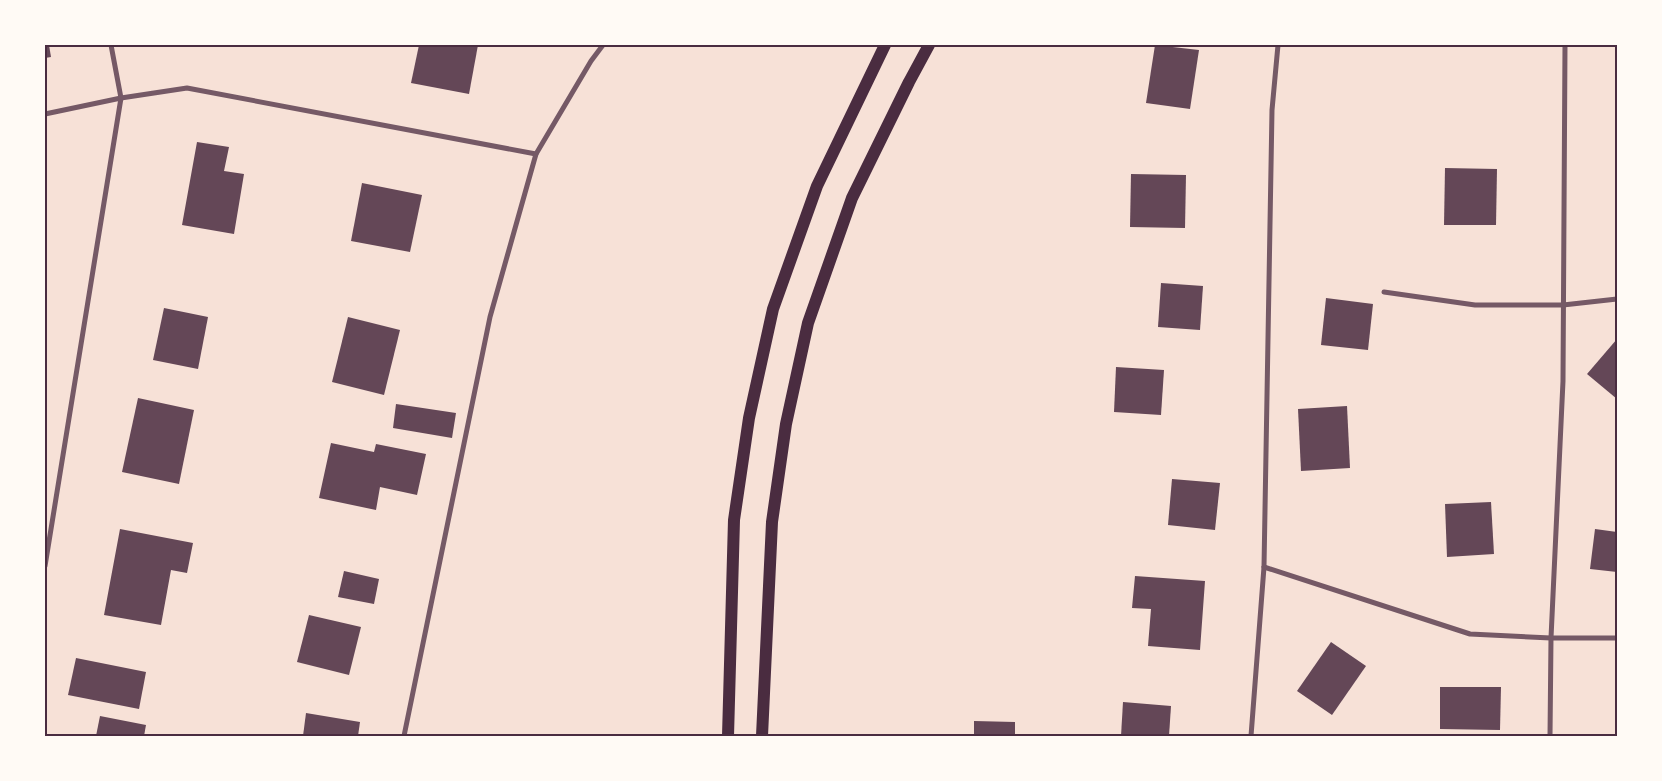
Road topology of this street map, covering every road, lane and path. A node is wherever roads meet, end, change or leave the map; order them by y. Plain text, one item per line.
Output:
1 (110, 45) edge
2 (603, 45) edge
3 (885, 45) edge
4 (929, 45) edge
5 (1278, 45) edge
6 (1565, 45) edge
7 (121, 98) junction
8 (45, 114) edge
9 (536, 154) junction
10 (1384, 292) dead end
11 (1617, 299) edge
12 (1563, 305) junction
13 (45, 566) edge
14 (1264, 567) junction
15 (1551, 638) junction
16 (1617, 638) edge
17 (404, 736) edge
18 (728, 736) edge
19 (762, 736) edge
20 (1251, 736) edge
21 (1550, 736) edge

1 - 7 street
2 - 9 street
3 - 18 main road
4 - 19 main road
5 - 14 street
6 - 12 street
7 - 8 street
7 - 9 street
7 - 13 street
9 - 17 street
10 - 12 street
11 - 12 street
12 - 15 street
14 - 15 street
14 - 20 street
15 - 16 street
15 - 21 street

